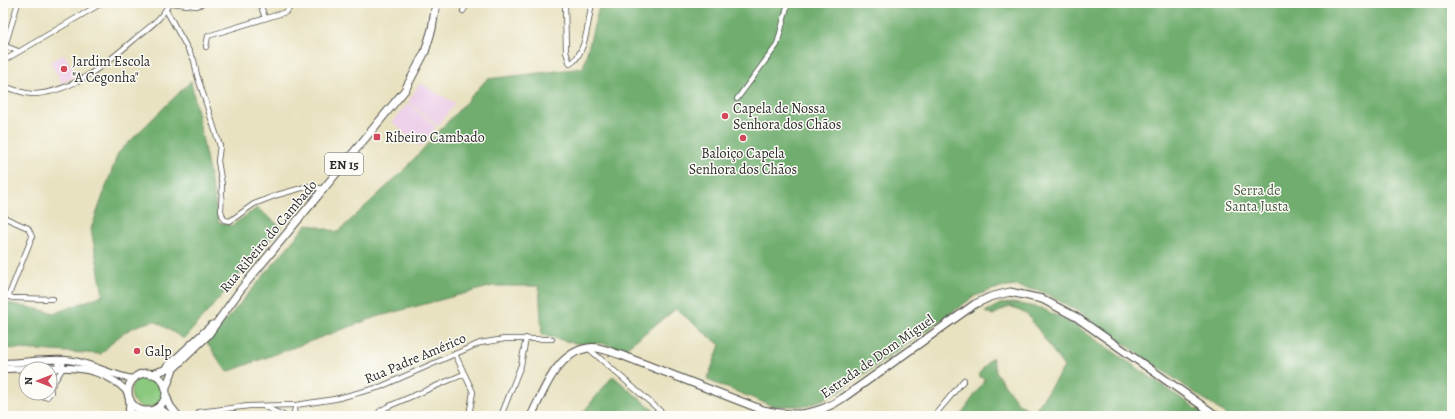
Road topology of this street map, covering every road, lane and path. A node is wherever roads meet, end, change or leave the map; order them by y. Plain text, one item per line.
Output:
1 (18, 3) edge
2 (102, 3) edge
3 (169, 3) edge
4 (203, 3) edge
5 (260, 3) edge
6 (290, 3) edge
7 (436, 3) edge
8 (468, 3) edge
9 (565, 3) edge
10 (592, 3) edge
11 (788, 3) edge
12 (166, 10) junction
13 (462, 11) dead end
14 (264, 18) junction
15 (4, 47) edge
16 (206, 47) dead end
17 (18, 51) junction
18 (3, 61) edge
19 (3, 86) edge
20 (737, 100) dead end
21 (323, 189) junction
22 (3, 217) edge
23 (5, 296) edge
24 (53, 299) dead end
25 (215, 323) junction
26 (526, 338) junction
27 (552, 339) dead end
28 (588, 348) junction
29 (455, 354) junction
30 (62, 361) junction
31 (3, 363) edge
32 (3, 368) edge
33 (18, 368) edge
34 (60, 368) junction
35 (58, 370) edge
36 (58, 372) edge
37 (151, 374) junction
38 (464, 374) junction
39 (134, 379) junction
40 (964, 380) dead end
41 (166, 392) junction
42 (129, 396) junction
43 (296, 406) junction
44 (263, 407) junction
45 (158, 408) junction
46 (217, 410) junction
47 (148, 412) junction
48 (129, 416) edge
49 (140, 416) edge
50 (170, 416) edge
51 (178, 416) edge
52 (199, 416) edge
53 (215, 416) edge
54 (285, 416) edge
55 (295, 416) edge
56 (377, 416) edge
57 (469, 416) edge
58 (501, 416) edge
59 (531, 416) edge
60 (666, 416) edge
61 (934, 416) edge
62 (1217, 416) edge

1 - 15 street
2 - 17 street
3 - 4 street
3 - 12 street
5 - 14 street
6 - 14 street
7 - 21 main road, Rua Ribeiro do Cambado / EN 15
8 - 13 street
9 - 10 street
11 - 20 street
12 - 19 street
12 - 21 street
14 - 16 street
15 - 17 street
15 - 18 street
17 - 18 street
21 - 25 main road, Rua Ribeiro do Cambado / EN 15
22 - 23 street
23 - 24 street
25 - 37 main road, Rua Ribeiro do Cambado / EN 15
25 - 41 main road, Rua Ribeiro do Cambado / EN 15
26 - 27 street, Rua Padre Américo
26 - 29 street, Rua Padre Américo
26 - 58 street
28 - 59 main road
28 - 60 street
28 - 62 main road, Estrada de Dom Miguel
29 - 38 street
29 - 43 street, Rua Padre Américo
30 - 31 main road
30 - 34 street
30 - 39 main road
32 - 33 main road
34 - 35 street
34 - 36 street
34 - 42 main road
37 - 39 main road
37 - 41 main road
38 - 56 street
38 - 57 street
39 - 42 main road
40 - 61 street
41 - 45 main road
41 - 51 main road
42 - 47 main road
42 - 48 main road
43 - 44 street, Rua Padre Américo
43 - 55 street
44 - 46 street, Rua Padre Américo
44 - 54 street
45 - 47 main road
45 - 50 main road
46 - 52 street, Rua Padre Américo
46 - 53 street
47 - 49 main road

